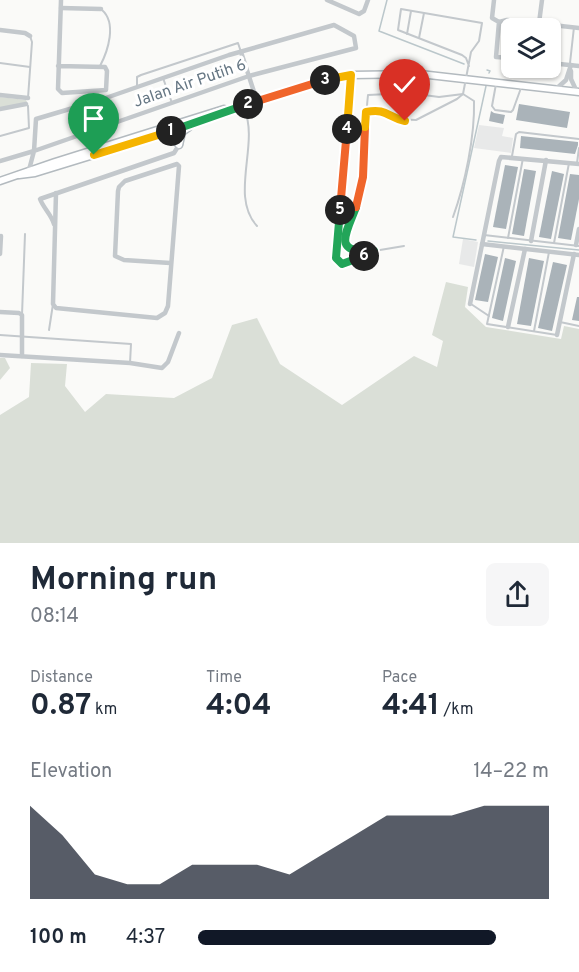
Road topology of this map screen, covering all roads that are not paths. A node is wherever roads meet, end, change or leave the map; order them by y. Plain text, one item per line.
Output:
1 (60, 0) edge
2 (327, 0) edge
3 (347, 0) edge
4 (368, 0) edge
5 (494, 0) edge
6 (542, 0) edge
7 (61, 8) junction
8 (345, 8) junction
9 (101, 9) joint
10 (411, 11) junction
11 (424, 13) junction
12 (540, 18) edge
13 (499, 22) joint
14 (561, 26) edge
15 (576, 28) edge
16 (0, 30) edge
17 (407, 34) junction
18 (30, 36) joint
19 (419, 38) junction
20 (241, 52) junction
21 (471, 52) junction
22 (462, 55) junction
23 (501, 57) edge
24 (0, 63) edge
25 (561, 64) edge
26 (571, 65) junction
27 (58, 66) junction
28 (100, 66) junction
29 (469, 66) junction
30 (579, 66) edge
31 (30, 67) junction
32 (351, 75) junction
33 (249, 76) junction
34 (163, 78) junction
35 (466, 79) junction
36 (497, 82) junction
37 (522, 85) junction
38 (137, 87) junction
39 (556, 89) junction
40 (106, 90) junction
41 (125, 91) junction
42 (578, 92) edge
43 (463, 94) junction
44 (0, 95) edge
45 (28, 98) joint
46 (100, 100) junction
47 (257, 101) junction
48 (172, 103) junction
49 (26, 104) joint
50 (242, 106) junction
51 (0, 109) edge
52 (366, 112) junction
53 (197, 122) junction
54 (179, 123) junction
55 (109, 125) junction
56 (168, 126) junction
57 (175, 130) junction
58 (0, 136) edge
59 (153, 136) junction
60 (579, 139) edge
61 (179, 144) junction
62 (579, 148) edge
63 (34, 151) junction
64 (512, 156) junction
65 (523, 158) junction
66 (546, 160) junction
67 (0, 161) edge
68 (569, 163) junction
69 (578, 164) edge
70 (29, 170) junction
71 (19, 175) junction
72 (0, 181) edge
73 (56, 194) junction
74 (453, 217) dead end
75 (256, 226) dead end
76 (54, 227) junction
77 (579, 229) edge
78 (25, 234) dead end
79 (484, 235) junction
80 (1, 236) edge
81 (508, 238) junction
82 (531, 241) junction
83 (555, 243) junction
84 (482, 244) junction
85 (577, 245) edge
86 (404, 246) dead end
87 (504, 246) junction
88 (525, 249) junction
89 (374, 251) junction
90 (549, 251) junction
91 (0, 254) edge
92 (576, 254) edge
93 (170, 263) junction
94 (52, 304) junction
95 (471, 304) joint
96 (0, 312) edge
97 (22, 315) junction
98 (489, 316) junction
99 (560, 322) junction
100 (579, 326) edge
101 (508, 327) junction
102 (49, 330) dead end
103 (534, 331) junction
104 (179, 333) dead end
105 (0, 335) edge
106 (557, 335) joint
107 (22, 336) junction
108 (0, 355) edge
109 (22, 356) junction
110 (130, 363) junction

1 - 7 street
2 - 8 street
3 - 8 lane
4 - 8 street
5 - 13 street
6 - 12 street
7 - 9 street
7 - 27 street
9 - 28 lane
10 - 11 lane
10 - 17 lane
10 - 17 lane
11 - 19 lane
11 - 21 lane
13 - 23 street
14 - 15 street
15 - 26 lane
16 - 18 street
17 - 19 lane
18 - 31 lane
19 - 22 lane
20 - 33 street
20 - 33 street, Jalan Air Putih 6
20 - 34 street
20 - 38 lane
21 - 22 lane
21 - 29 lane
22 - 29 lane
24 - 31 lane
25 - 26 street
26 - 30 street
26 - 39 street
26 - 42 street
27 - 28 street
27 - 40 street
28 - 40 street
29 - 35 lane
31 - 45 lane
32 - 35 main road
32 - 47 main road
32 - 89 lane
33 - 47 street
33 - 48 street, Jalan Air Putih 6
34 - 38 street
34 - 48 lane
35 - 36 main road
35 - 43 lane
36 - 37 main road
36 - 37 lane
37 - 39 main road
38 - 41 street
39 - 42 main road
40 - 41 street
41 - 46 street
43 - 52 lane
43 - 52 lane
43 - 74 lane
44 - 45 street
46 - 55 lane
46 - 63 street
47 - 50 main road
48 - 55 street, Jalan Air Putih 6
49 - 51 street
49 - 58 lane
50 - 53 main road
50 - 54 main road
50 - 75 lane
52 - 89 lane
53 - 57 main road
53 - 61 main road
54 - 56 main road
54 - 57 main road
55 - 63 street, Jalan Air Putih 6
56 - 57 main road
56 - 70 main road
57 - 59 main road
57 - 61 street
59 - 61 main road
59 - 71 main road
60 - 64 lane
61 - 73 street
62 - 69 lane
63 - 67 street, Jalan Air Putih 6
63 - 70 street
64 - 65 street
64 - 79 street
65 - 66 street
65 - 81 lane
66 - 68 street
66 - 82 street
68 - 69 street
68 - 83 lane
70 - 71 main road
71 - 72 main road
73 - 76 street
73 - 76 street
76 - 94 street
77 - 85 street
78 - 97 lane
79 - 81 lane
79 - 84 street
80 - 91 street
81 - 82 lane
82 - 83 lane
83 - 85 lane
84 - 87 street
84 - 95 street
86 - 89 lane
87 - 88 street
87 - 98 lane
88 - 90 street
88 - 101 street
90 - 92 street
90 - 103 lane
92 - 99 street
93 - 93 street
93 - 94 street
94 - 102 lane
95 - 98 lane
96 - 97 street
97 - 107 street
98 - 101 lane
99 - 100 lane
99 - 106 street
101 - 103 lane
103 - 106 lane
104 - 110 street
105 - 107 lane
107 - 109 street
107 - 110 lane
108 - 109 street
109 - 110 street

